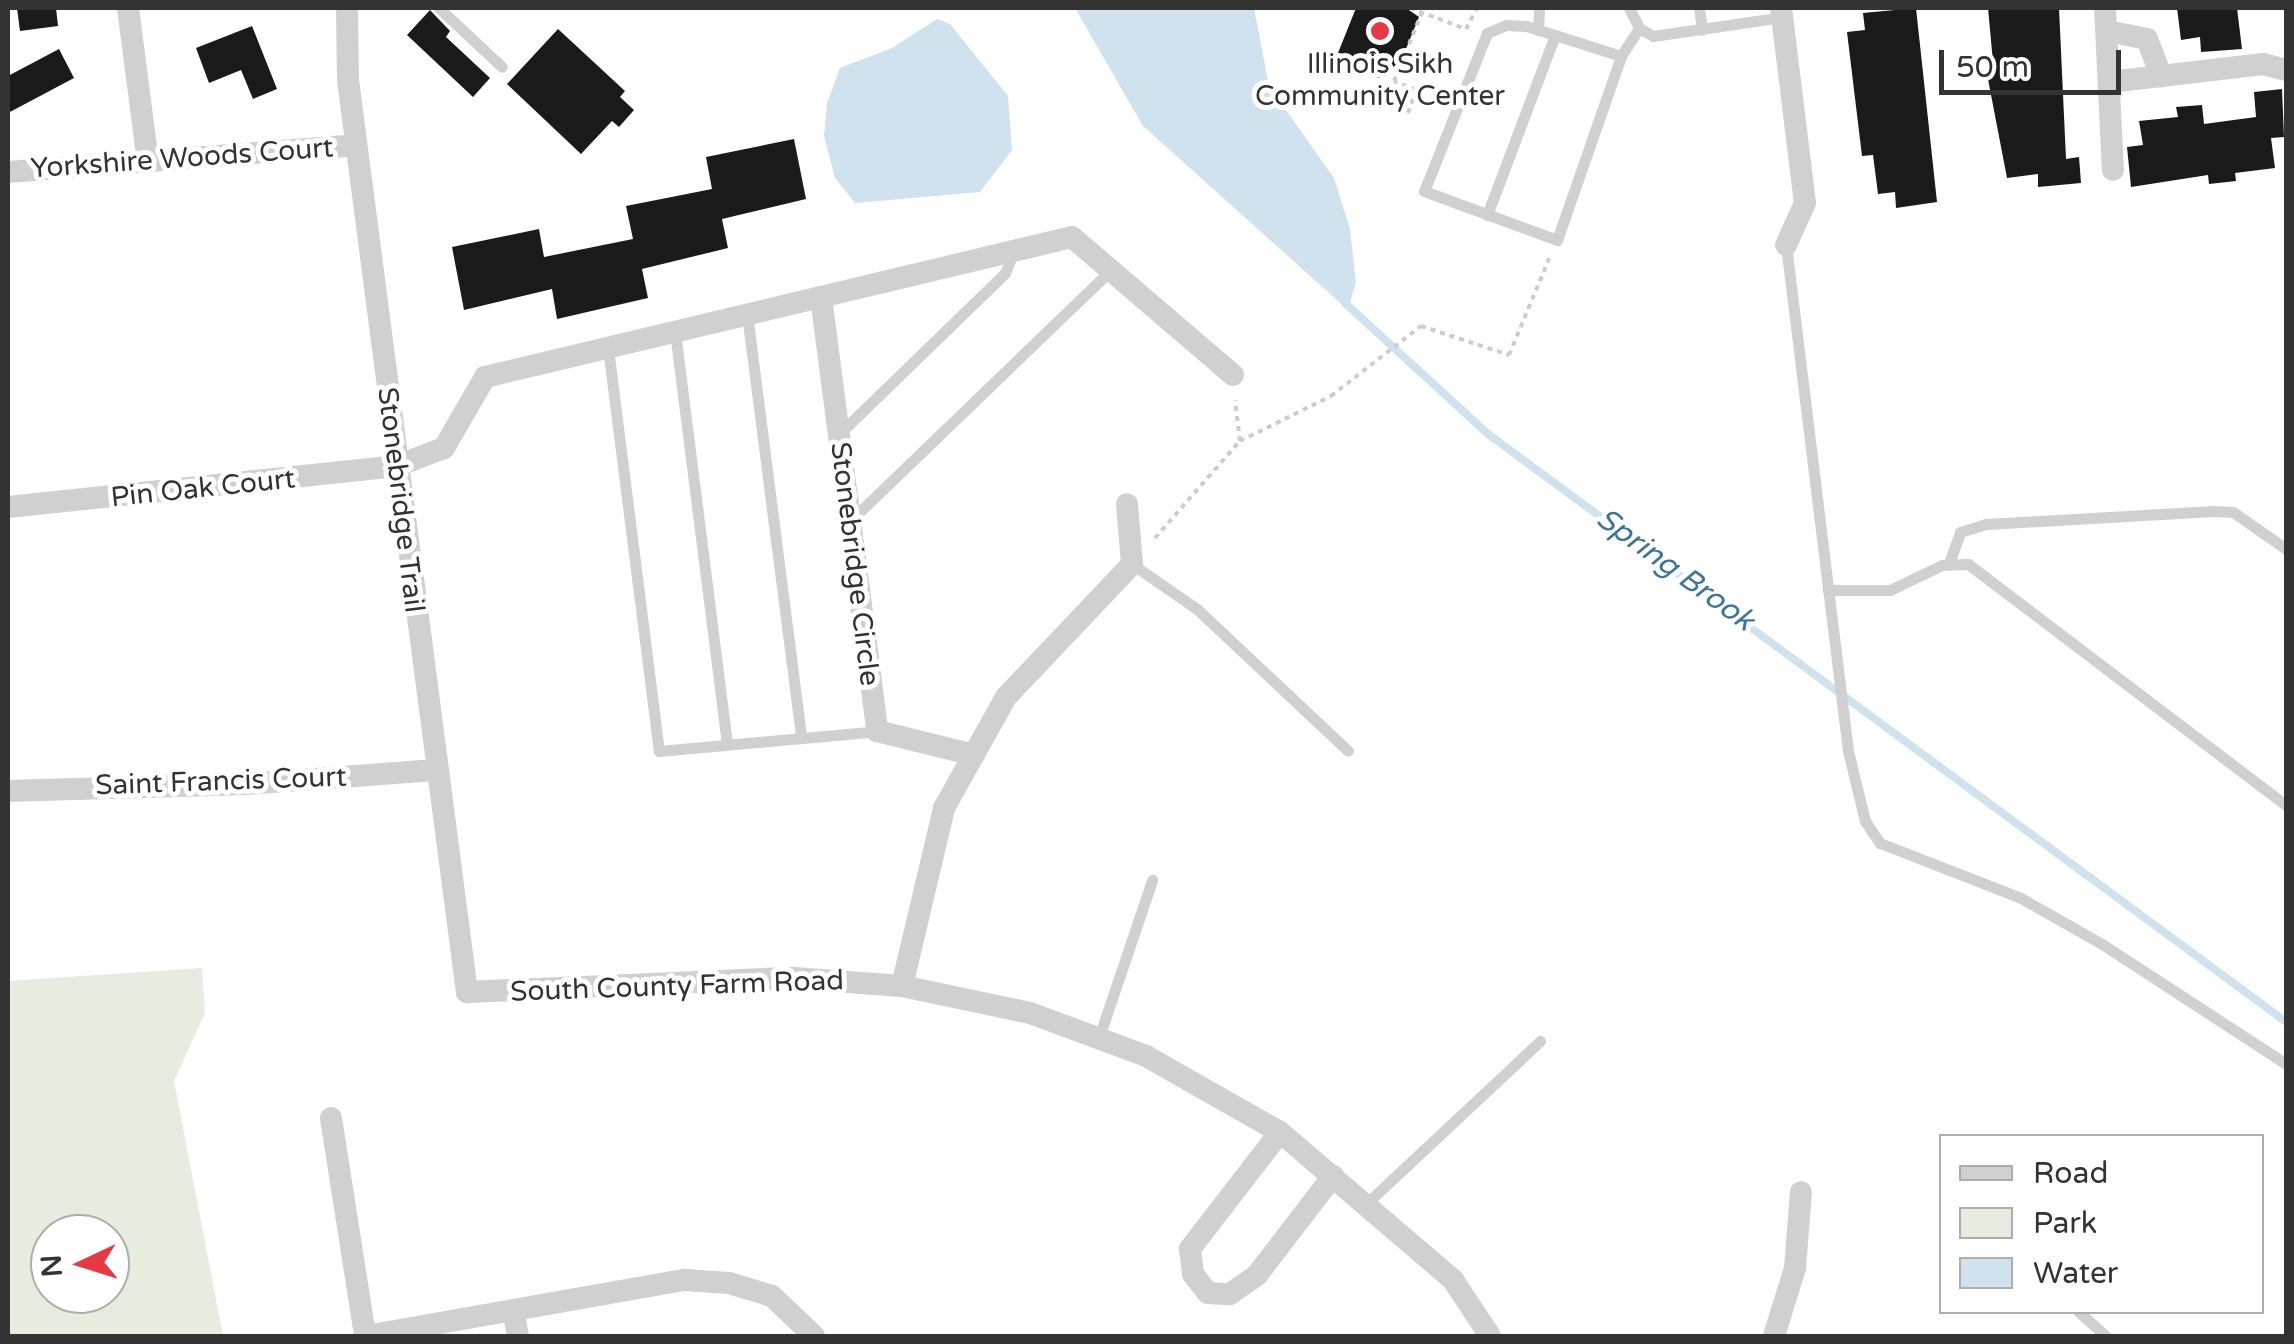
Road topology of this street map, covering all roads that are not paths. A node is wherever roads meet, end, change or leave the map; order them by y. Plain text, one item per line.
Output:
1 (128, 8) edge
2 (347, 8) edge
3 (439, 8) edge
4 (1538, 8) edge
5 (1629, 8) edge
6 (1699, 8) edge
7 (1782, 12) edge
8 (2106, 19) edge
9 (1640, 28) junction
10 (1538, 30) junction
11 (1702, 30) junction
12 (1555, 35) junction
13 (1621, 56) junction
14 (502, 67) dead end
15 (2286, 70) edge
16 (2161, 76) junction
17 (2110, 82) junction
18 (356, 145) junction
19 (148, 161) junction
20 (2113, 170) dead end
21 (8, 172) edge
22 (1487, 215) junction
23 (1786, 246) joint
24 (1014, 251) junction
25 (1111, 270) junction
26 (821, 297) junction
27 (747, 314) junction
28 (675, 332) junction
29 (608, 348) junction
30 (1233, 375) road end
31 (839, 434) junction
32 (398, 466) junction
33 (1127, 504) dead end
34 (8, 508) edge
35 (850, 521) junction
36 (2286, 550) edge
37 (1949, 563) junction
38 (1132, 564) junction
39 (1828, 590) junction
40 (876, 731) junction
41 (801, 738) junction
42 (727, 744) junction
43 (1348, 751) dead end
44 (974, 755) junction
45 (435, 770) junction
46 (8, 790) edge
47 (2286, 805) edge
48 (1152, 880) dead end
49 (902, 986) junction
50 (467, 992) joint
51 (1098, 1037) junction
52 (1540, 1041) dead end
53 (2286, 1064) edge
54 (331, 1118) dead end
55 (1280, 1132) junction
56 (1333, 1176) junction
57 (1801, 1192) dead end
58 (1367, 1204) junction
59 (513, 1310) junction
60 (2080, 1314) edge
61 (365, 1336) edge
62 (518, 1336) edge
63 (814, 1336) edge
64 (1490, 1336) edge
65 (1774, 1336) edge
66 (2106, 1336) edge

1 - 19 street
2 - 18 street, Stonebridge Trail
3 - 14 lane
4 - 10 lane
5 - 9 lane
6 - 11 lane
7 - 11 lane
7 - 23 street
8 - 16 street
8 - 17 street
9 - 11 lane
9 - 13 lane
10 - 12 lane
10 - 22 lane
12 - 13 lane
12 - 22 lane
13 - 22 lane
15 - 16 street
16 - 17 street
17 - 20 street
18 - 19 street, Yorkshire Woods Court
18 - 32 street, Stonebridge Trail
19 - 21 street, Yorkshire Woods Court
23 - 39 lane
24 - 25 street
24 - 26 street
24 - 31 lane
25 - 30 street
25 - 35 lane
26 - 27 street
26 - 31 street, Stonebridge Circle
27 - 28 street
27 - 41 lane
28 - 29 street
28 - 42 lane
29 - 32 street
29 - 42 lane
31 - 35 street, Stonebridge Circle
32 - 34 street, Pin Oak Court
32 - 45 street, Stonebridge Trail
33 - 38 street
35 - 40 street, Stonebridge Circle
36 - 37 lane
37 - 39 lane
37 - 47 lane
38 - 43 lane
38 - 44 street
39 - 53 lane
40 - 41 lane
40 - 44 street
41 - 42 lane
44 - 49 street
45 - 46 street, Saint Francis Court
45 - 50 street, Stonebridge Trail
48 - 51 lane
49 - 50 street, South County Farm Road
49 - 51 street, South County Farm Road
51 - 55 street, South County Farm Road
52 - 58 lane
54 - 61 street
55 - 56 street, South County Farm Road
55 - 56 street
56 - 58 street, South County Farm Road
57 - 65 street
58 - 64 street, South County Farm Road
59 - 61 street
59 - 62 street
59 - 63 street
60 - 66 lane

